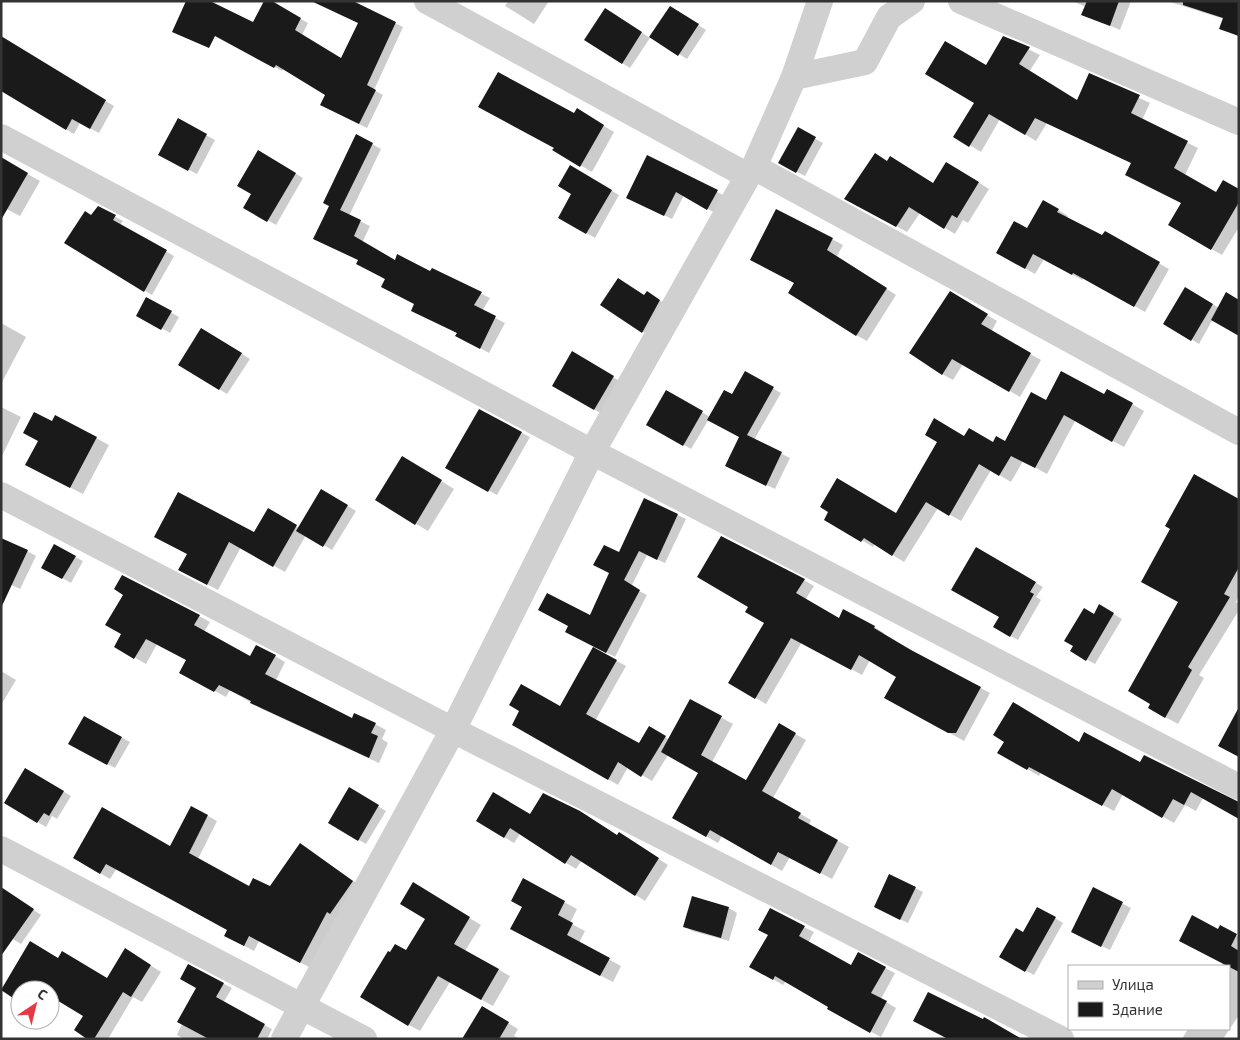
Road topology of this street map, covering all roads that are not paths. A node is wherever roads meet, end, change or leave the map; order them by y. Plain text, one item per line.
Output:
1 (427, 1) edge
2 (820, 1) edge
3 (912, 1) edge
4 (961, 1) edge
5 (794, 77) junction
6 (1239, 122) edge
7 (1, 137) edge
8 (751, 172) junction
9 (1239, 432) edge
10 (592, 452) junction
11 (1, 495) edge
12 (453, 730) junction
13 (1239, 787) edge
14 (1, 849) edge
15 (301, 1007) junction
16 (284, 1039) edge
17 (364, 1039) edge
18 (1061, 1039) edge

1 - 8 street
2 - 5 street
3 - 5 street
4 - 6 street
5 - 8 street
7 - 10 street
8 - 9 street
8 - 10 street
10 - 12 street
10 - 13 street
11 - 12 street
12 - 15 street
12 - 18 street
14 - 15 street
15 - 16 street
15 - 17 street

